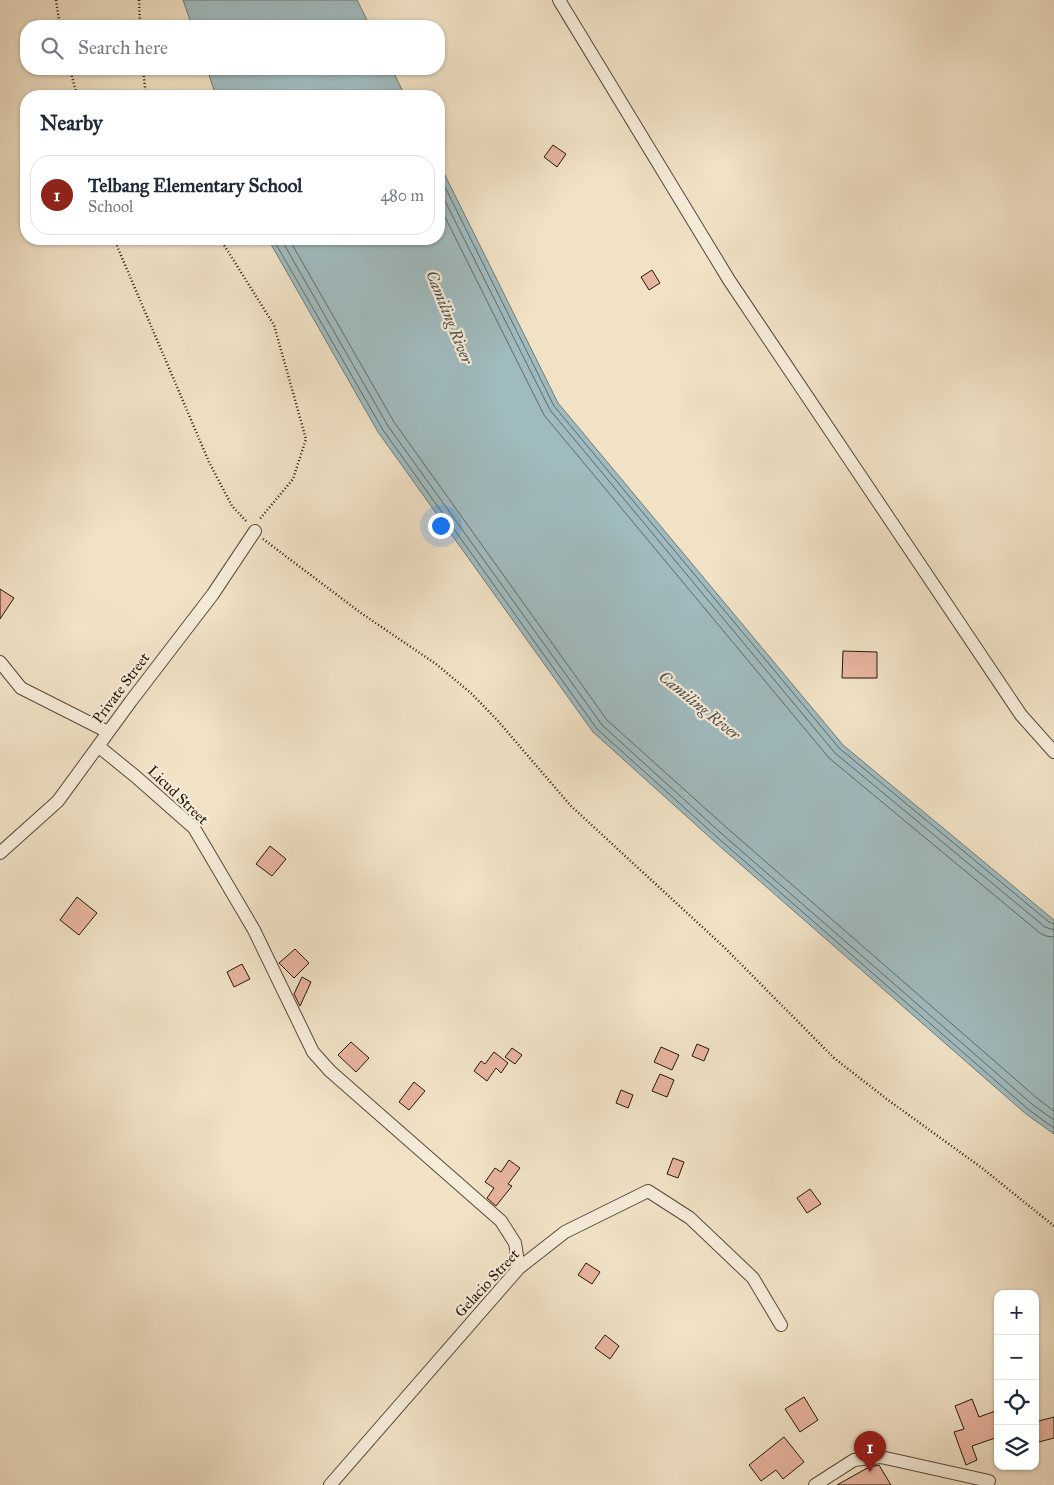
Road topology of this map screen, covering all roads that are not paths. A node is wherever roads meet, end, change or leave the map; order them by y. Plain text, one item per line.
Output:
1 (559, 0) edge
2 (253, 528) road end
3 (0, 662) edge
4 (108, 732) junction
5 (98, 746) junction
6 (1054, 752) edge
7 (0, 852) edge
8 (519, 1268) junction
9 (780, 1325) dead end
10 (989, 1481) dead end
11 (330, 1485) edge
12 (815, 1485) edge

1 - 6 street
2 - 4 street, Private Street
3 - 4 street
4 - 5 street, Private Street
5 - 7 street, Private Street
5 - 8 street, Licud Street
8 - 9 street, Gelacio Street
8 - 11 street, Gelacio Street
10 - 12 street

